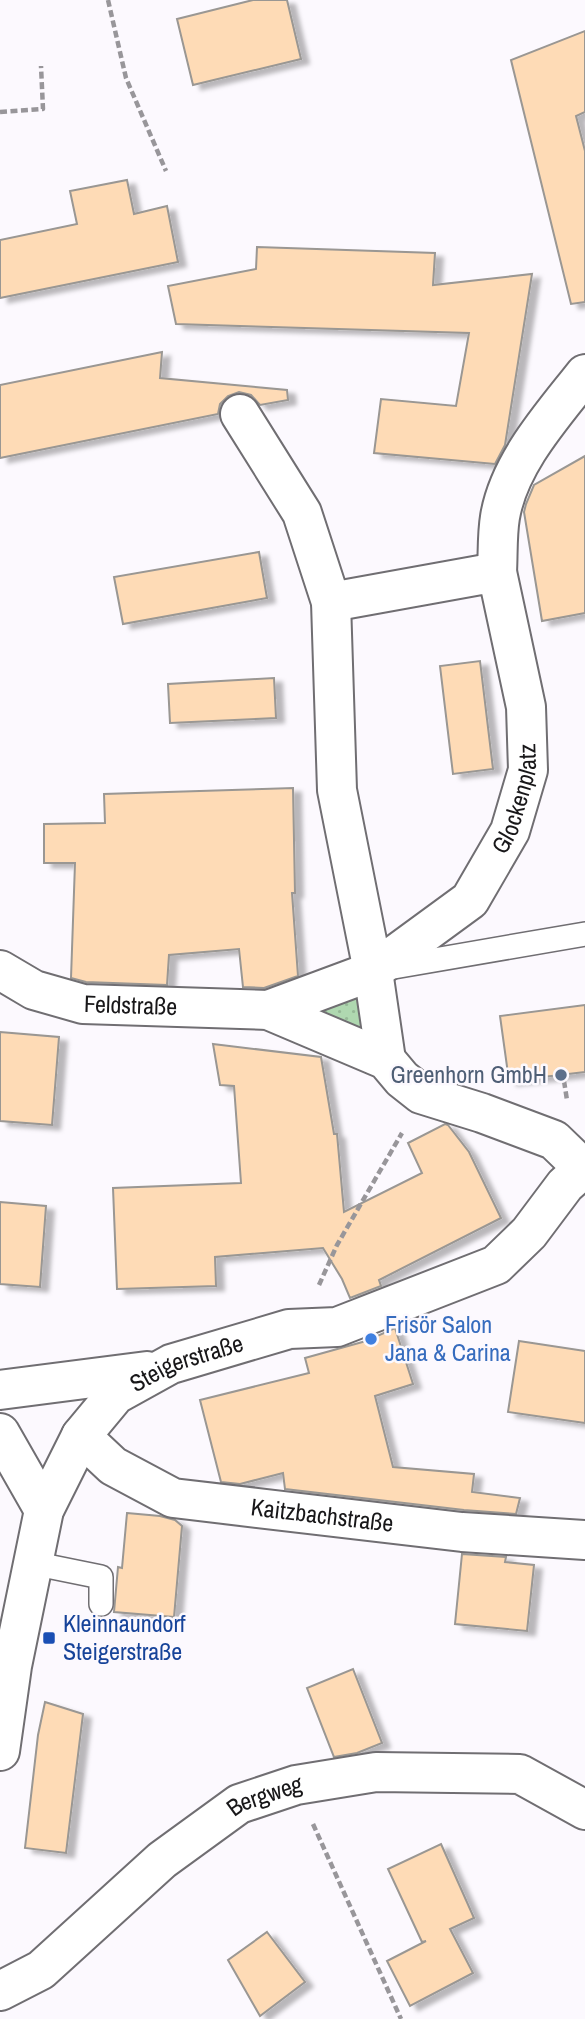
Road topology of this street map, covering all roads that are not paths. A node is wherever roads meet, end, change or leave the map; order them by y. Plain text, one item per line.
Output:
1 (585, 373) edge
2 (240, 414) dead end
3 (498, 572) junction
4 (331, 602) junction
5 (585, 934) edge
6 (0, 970) edge
7 (373, 971) junction
8 (268, 1010) junction
9 (386, 1060) junction
10 (584, 1167) edge
11 (163, 1369) junction
12 (0, 1390) edge
13 (0, 1433) edge
14 (81, 1436) junction
15 (44, 1510) junction
16 (585, 1540) edge
17 (32, 1563) junction
18 (101, 1604) dead end
19 (0, 1751) edge
20 (585, 1810) edge
21 (0, 1990) edge

1 - 3 street, Glockenplatz
2 - 4 street
3 - 4 street
3 - 7 street, Glockenplatz
4 - 7 street
5 - 7 lane
6 - 8 street, Feldstraße
7 - 8 street, Feldstraße
7 - 9 street
8 - 9 street, Feldstraße
9 - 10 street, Feldstraße
10 - 11 street, Steigerstraße
11 - 12 street
11 - 14 street, Steigerstraße
13 - 15 street
14 - 15 street, Steigerstraße
14 - 16 street, Kaitzbachstraße
15 - 17 street, Steigerstraße
17 - 18 lane
17 - 19 street, Steigerstraße
20 - 21 street, Bergweg

